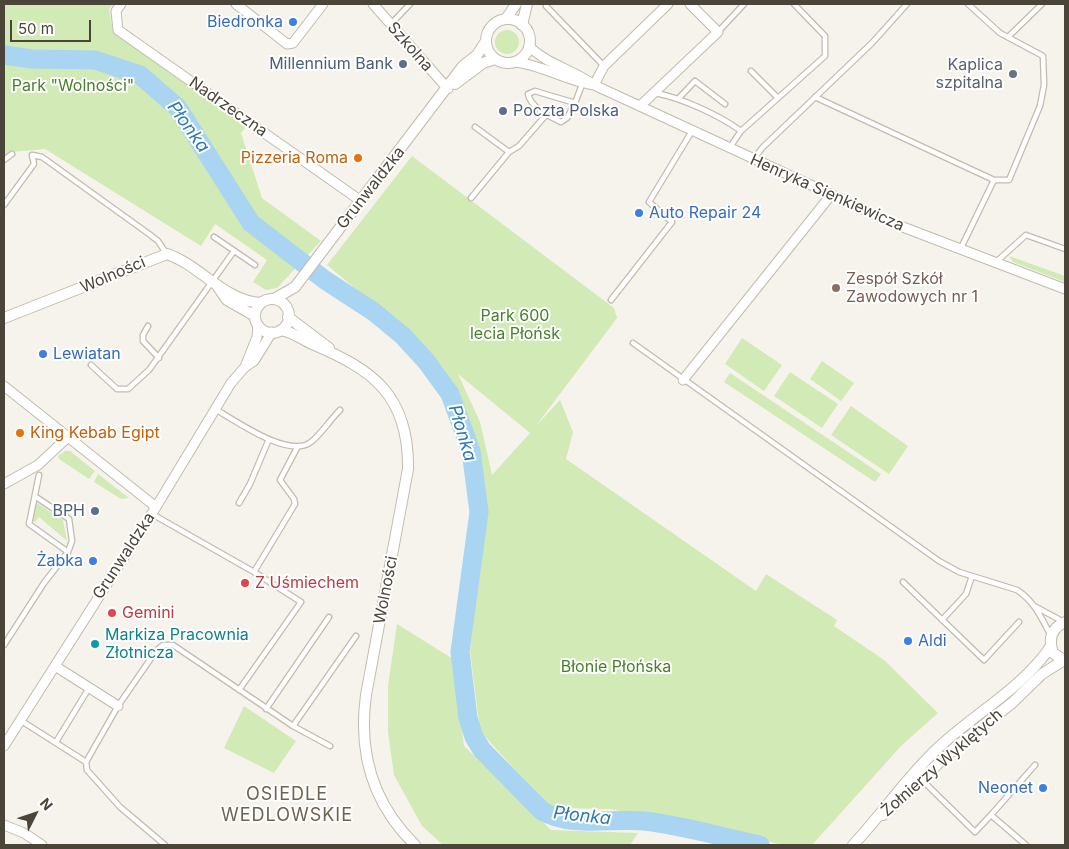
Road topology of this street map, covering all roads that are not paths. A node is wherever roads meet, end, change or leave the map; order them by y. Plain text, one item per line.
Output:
1 (122, 4) edge
2 (236, 4) edge
3 (324, 4) edge
4 (373, 4) edge
5 (410, 4) edge
6 (516, 4) edge
7 (527, 4) edge
8 (668, 4) edge
9 (690, 4) edge
10 (744, 4) edge
11 (794, 4) edge
12 (907, 4) edge
13 (968, 4) edge
14 (1042, 4) edge
15 (546, 6) dead end
16 (506, 20) junction
17 (391, 24) junction
18 (522, 25) junction
19 (718, 32) junction
20 (1008, 37) junction
21 (486, 41) junction
22 (529, 46) junction
23 (495, 59) junction
24 (515, 62) junction
25 (604, 66) junction
26 (751, 71) dead end
27 (584, 81) junction
28 (594, 85) junction
29 (448, 89) junction
30 (654, 93) junction
31 (777, 97) junction
32 (815, 97) junction
33 (678, 99) junction
34 (575, 103) junction
35 (726, 104) dead end
36 (640, 106) junction
37 (546, 114) junction
38 (475, 127) dead end
39 (692, 131) junction
40 (741, 131) junction
41 (729, 148) junction
42 (509, 152) junction
43 (12, 154) dead end
44 (4, 160) edge
45 (754, 160) junction
46 (994, 180) junction
47 (831, 195) junction
48 (471, 198) dead end
49 (361, 201) junction
50 (4, 205) edge
51 (214, 237) dead end
52 (960, 250) junction
53 (1065, 250) edge
54 (234, 251) junction
55 (167, 254) junction
56 (996, 262) junction
57 (255, 265) dead end
58 (214, 284) junction
59 (295, 287) junction
60 (1065, 289) edge
61 (274, 299) junction
62 (611, 300) dead end
63 (261, 302) junction
64 (288, 314) junction
65 (4, 318) edge
66 (256, 321) junction
67 (148, 326) dead end
68 (277, 331) junction
69 (632, 343) dead end
70 (334, 352) junction
71 (159, 358) junction
72 (91, 365) dead end
73 (245, 367) junction
74 (683, 380) junction
75 (4, 386) edge
76 (215, 409) junction
77 (340, 410) dead end
78 (68, 437) junction
79 (269, 439) junction
80 (297, 448) junction
81 (38, 465) junction
82 (39, 475) joint
83 (4, 484) edge
84 (36, 497) junction
85 (239, 503) dead end
86 (153, 510) junction
87 (68, 552) junction
88 (254, 572) junction
89 (972, 576) junction
90 (904, 582) dead end
91 (1036, 607) junction
92 (329, 617) dead end
93 (942, 620) junction
94 (1018, 622) dead end
95 (1065, 622) edge
96 (356, 636) dead end
97 (1051, 641) junction
98 (4, 645) edge
99 (1064, 660) edge
100 (55, 666) junction
101 (89, 688) junction
102 (239, 690) junction
103 (118, 706) junction
104 (266, 709) junction
105 (20, 720) junction
106 (293, 726) junction
107 (56, 742) junction
108 (4, 746) edge
109 (330, 746) dead end
110 (86, 762) junction
111 (1035, 765) dead end
112 (918, 775) junction
113 (991, 815) junction
114 (4, 825) edge
115 (42, 845) edge
116 (164, 845) edge
117 (415, 845) edge
118 (853, 845) edge
119 (1026, 845) edge

1 - 49 street, Nadrzeczna
2 - 3 street
4 - 17 street, Szkolna
5 - 17 lane
6 - 16 street
7 - 18 street
8 - 25 street
9 - 19 street
10 - 19 lane
11 - 31 lane
12 - 32 lane
13 - 20 lane
14 - 20 lane
15 - 25 lane
16 - 18 street
16 - 21 street
17 - 29 street, Szkolna
18 - 22 street
19 - 30 street
20 - 46 lane
21 - 23 street
21 - 29 street, Grunwaldzka
22 - 24 street
22 - 27 street, Henryka Sienkiewicza
23 - 24 street
23 - 29 street, Grunwaldzka
24 - 27 street, Henryka Sienkiewicza
25 - 28 street
26 - 31 lane
27 - 28 street, Henryka Sienkiewicza
27 - 34 lane
28 - 36 street, Henryka Sienkiewicza
29 - 49 street, Grunwaldzka
30 - 33 lane
30 - 36 street
31 - 40 lane
32 - 45 lane
32 - 46 lane
33 - 35 lane
33 - 40 lane
34 - 37 lane
34 - 37 lane
36 - 39 street, Henryka Sienkiewicza
37 - 42 lane
38 - 42 lane
39 - 41 street, Henryka Sienkiewicza
39 - 62 lane
40 - 41 lane
41 - 45 street, Henryka Sienkiewicza
42 - 48 lane
43 - 44 lane
45 - 47 street, Henryka Sienkiewicza
46 - 52 lane
47 - 52 street, Henryka Sienkiewicza
47 - 74 street
49 - 59 street, Grunwaldzka
50 - 55 lane
51 - 54 lane
52 - 56 street, Henryka Sienkiewicza
53 - 56 lane
54 - 57 lane
54 - 58 lane
55 - 58 street, Wolności
55 - 65 street, Wolności
56 - 60 street, Henryka Sienkiewicza
58 - 63 street, Wolności
58 - 66 street, Wolności
58 - 71 lane
59 - 61 street, Grunwaldzka
59 - 64 street, Grunwaldzka
61 - 63 street
61 - 64 street
63 - 66 street
64 - 68 street
64 - 70 street, Wolności
66 - 68 street
66 - 73 street, Grunwaldzka
67 - 71 lane
68 - 70 street, Wolności
68 - 73 street, Grunwaldzka
69 - 74 lane
70 - 117 street, Wolności
71 - 72 lane
73 - 76 street, Grunwaldzka
74 - 89 lane
75 - 78 street
76 - 79 lane
76 - 86 street, Grunwaldzka
77 - 80 lane
78 - 81 street
78 - 86 street
79 - 80 lane
79 - 85 lane
80 - 88 lane
81 - 82 street
81 - 83 street
82 - 84 lane
84 - 87 lane
84 - 87 lane
86 - 88 lane
86 - 100 street, Grunwaldzka
87 - 98 lane
88 - 102 lane
89 - 91 lane
89 - 93 lane
90 - 93 lane
91 - 95 lane
91 - 97 lane
92 - 104 lane
93 - 94 lane
95 - 97 street, Żołnierzy Wyklętych
96 - 106 lane
97 - 99 street
97 - 112 street, Żołnierzy Wyklętych
99 - 112 street, Żołnierzy Wyklętych
100 - 101 street
100 - 105 street, Grunwaldzka
101 - 103 street
101 - 107 lane
102 - 103 lane
102 - 104 lane
103 - 110 lane
104 - 106 lane
105 - 107 lane
105 - 108 street, Grunwaldzka
106 - 109 lane
107 - 110 lane
110 - 116 lane
111 - 113 lane
112 - 113 lane
112 - 118 street, Żołnierzy Wyklętych
113 - 119 lane
114 - 115 street

